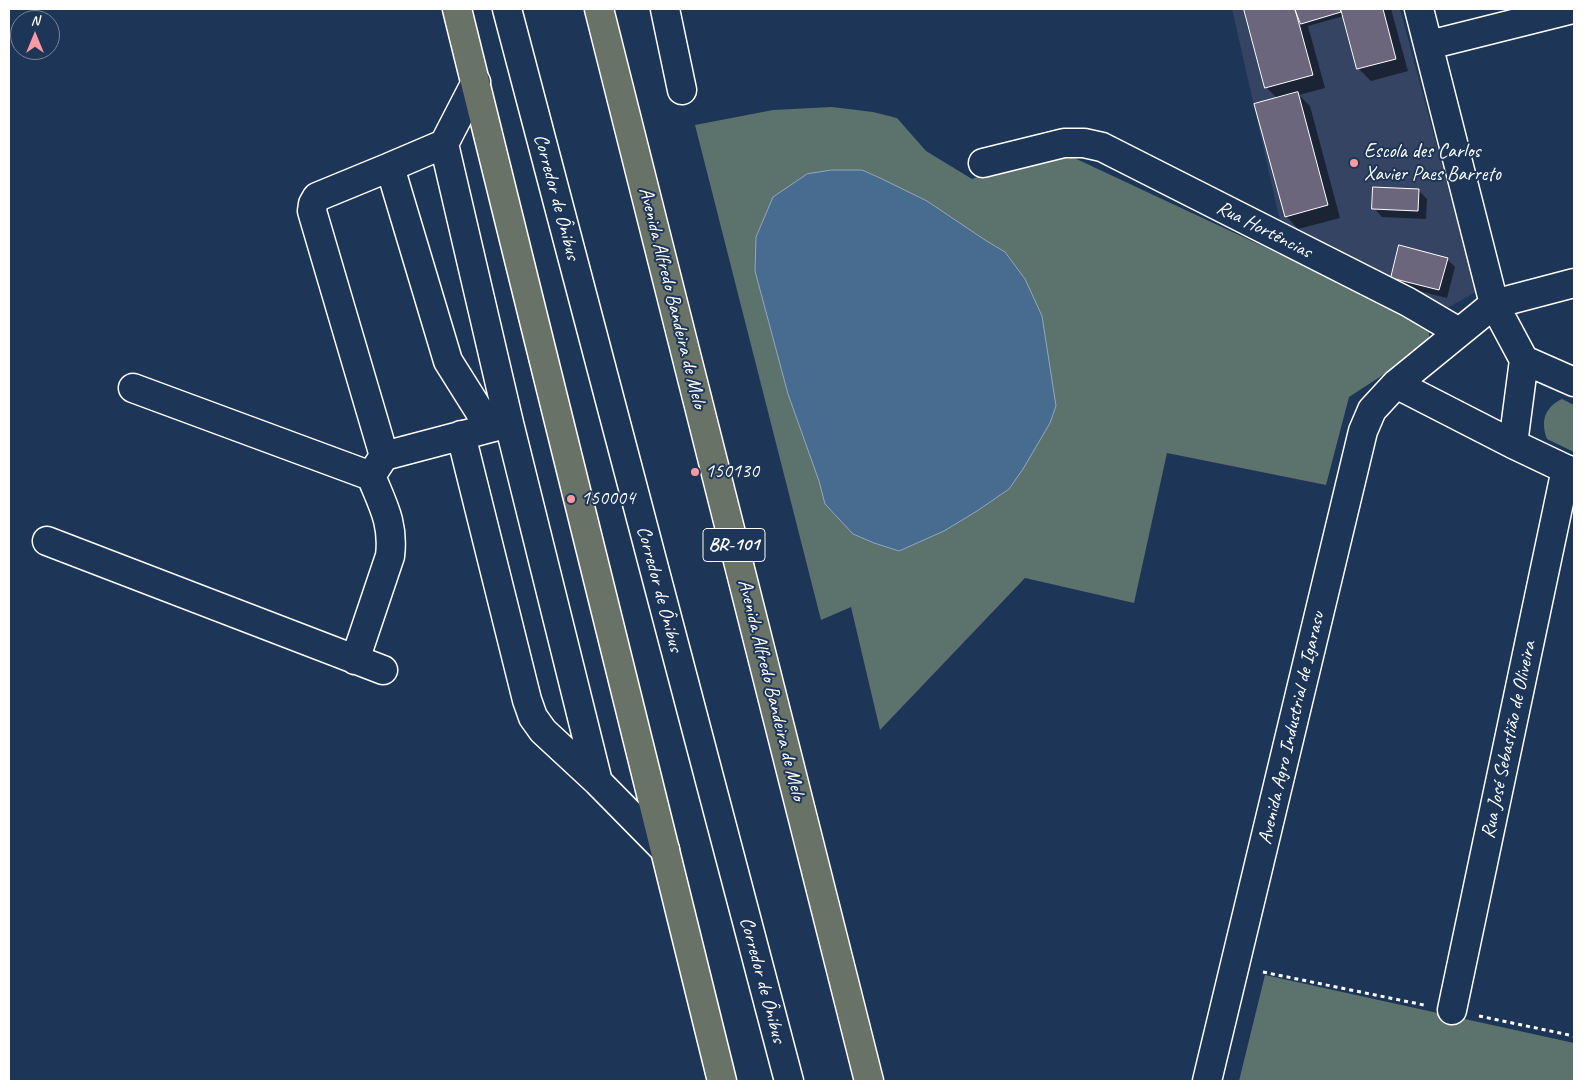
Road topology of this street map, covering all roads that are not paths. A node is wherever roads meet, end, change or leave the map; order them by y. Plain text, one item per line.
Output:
1 (457, 9) edge
2 (507, 9) edge
3 (599, 9) edge
4 (665, 9) edge
5 (1418, 9) edge
6 (1573, 9) edge
7 (1429, 46) junction
8 (476, 82) junction
9 (682, 90) dead end
10 (444, 144) junction
11 (983, 163) dead end
12 (390, 167) junction
13 (1574, 283) edge
14 (1494, 304) junction
15 (1459, 332) junction
16 (1524, 360) junction
17 (1574, 382) edge
18 (1396, 384) junction
19 (134, 388) dead end
20 (499, 425) junction
21 (461, 435) junction
22 (1513, 444) junction
23 (378, 466) junction
24 (1570, 471) edge
25 (48, 541) dead end
26 (355, 660) junction
27 (383, 670) dead end
28 (598, 782) junction
29 (665, 850) junction
30 (1452, 1010) road end
31 (722, 1081) edge
32 (789, 1081) edge
33 (869, 1081) edge
34 (1207, 1081) edge

1 - 8 highway
2 - 32 street, Corredor de Ônibus
3 - 33 highway, Avenida Alfredo Bandeira de Melo / BR-101
4 - 9 street
5 - 7 street
6 - 7 street
7 - 14 street
8 - 10 street
8 - 29 highway
10 - 12 street
10 - 20 street
11 - 15 street, Rua Hortências
12 - 20 street
12 - 23 street
13 - 14 street
14 - 15 street, Avenida Agro Industrial de Igarasu
14 - 16 street
15 - 18 street, Avenida Agro Industrial de Igarasu
16 - 17 street
16 - 22 street
18 - 22 street
18 - 34 street, Avenida Agro Industrial de Igarasu
19 - 23 street
20 - 21 street
20 - 28 street
21 - 23 street
21 - 28 street
22 - 24 street
23 - 26 street
24 - 30 street, Rua José Sebastião de Oliveira
25 - 26 street
26 - 27 street
28 - 29 street
29 - 31 highway

